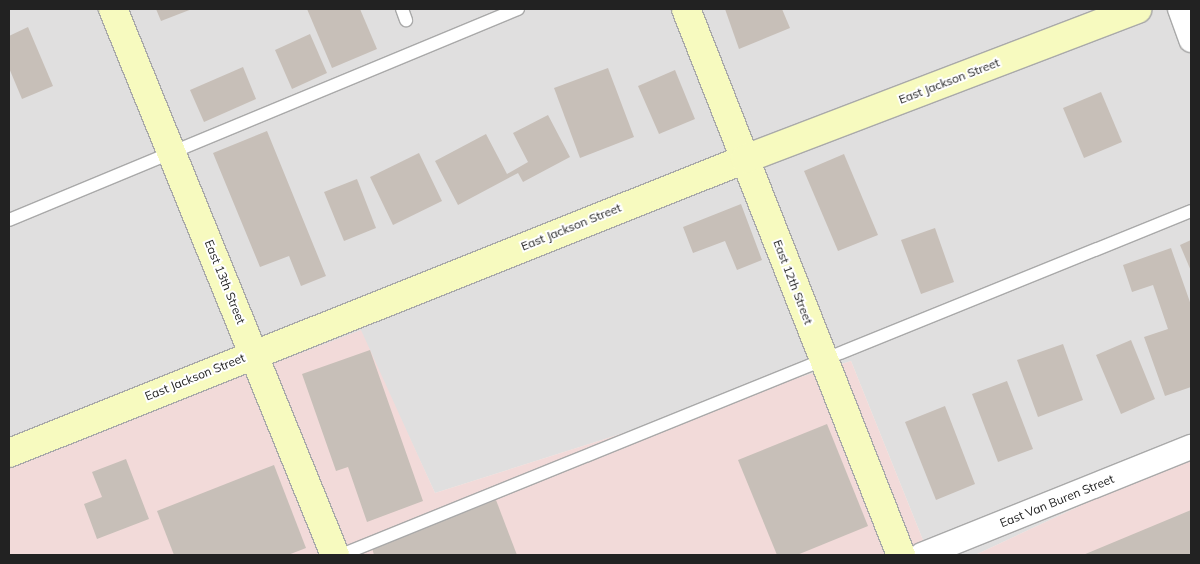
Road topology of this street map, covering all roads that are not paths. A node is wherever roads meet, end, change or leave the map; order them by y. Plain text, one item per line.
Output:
1 (113, 9) edge
2 (518, 9) edge
3 (686, 9) edge
4 (1136, 9) edge
5 (1180, 9) edge
6 (1191, 40) edge
7 (172, 154) junction
8 (745, 159) junction
9 (1191, 211) edge
10 (9, 220) edge
11 (254, 353) junction
12 (824, 360) junction
13 (1191, 448) edge
14 (9, 453) edge
15 (335, 555) edge
16 (342, 555) edge
17 (901, 555) edge
18 (922, 555) edge

1 - 7 main road, East 13th Street
2 - 7 lane
3 - 8 main road, East 12th Street
4 - 8 main road, East Jackson Street
5 - 6 street
7 - 10 lane
7 - 11 main road, East 13th Street
8 - 11 main road, East Jackson Street
8 - 12 main road, East 12th Street
9 - 12 lane
11 - 14 main road, East Jackson Street
11 - 15 main road, East 13th Street
12 - 16 lane
12 - 17 main road, East 12th Street
13 - 18 street, East Van Buren Street

